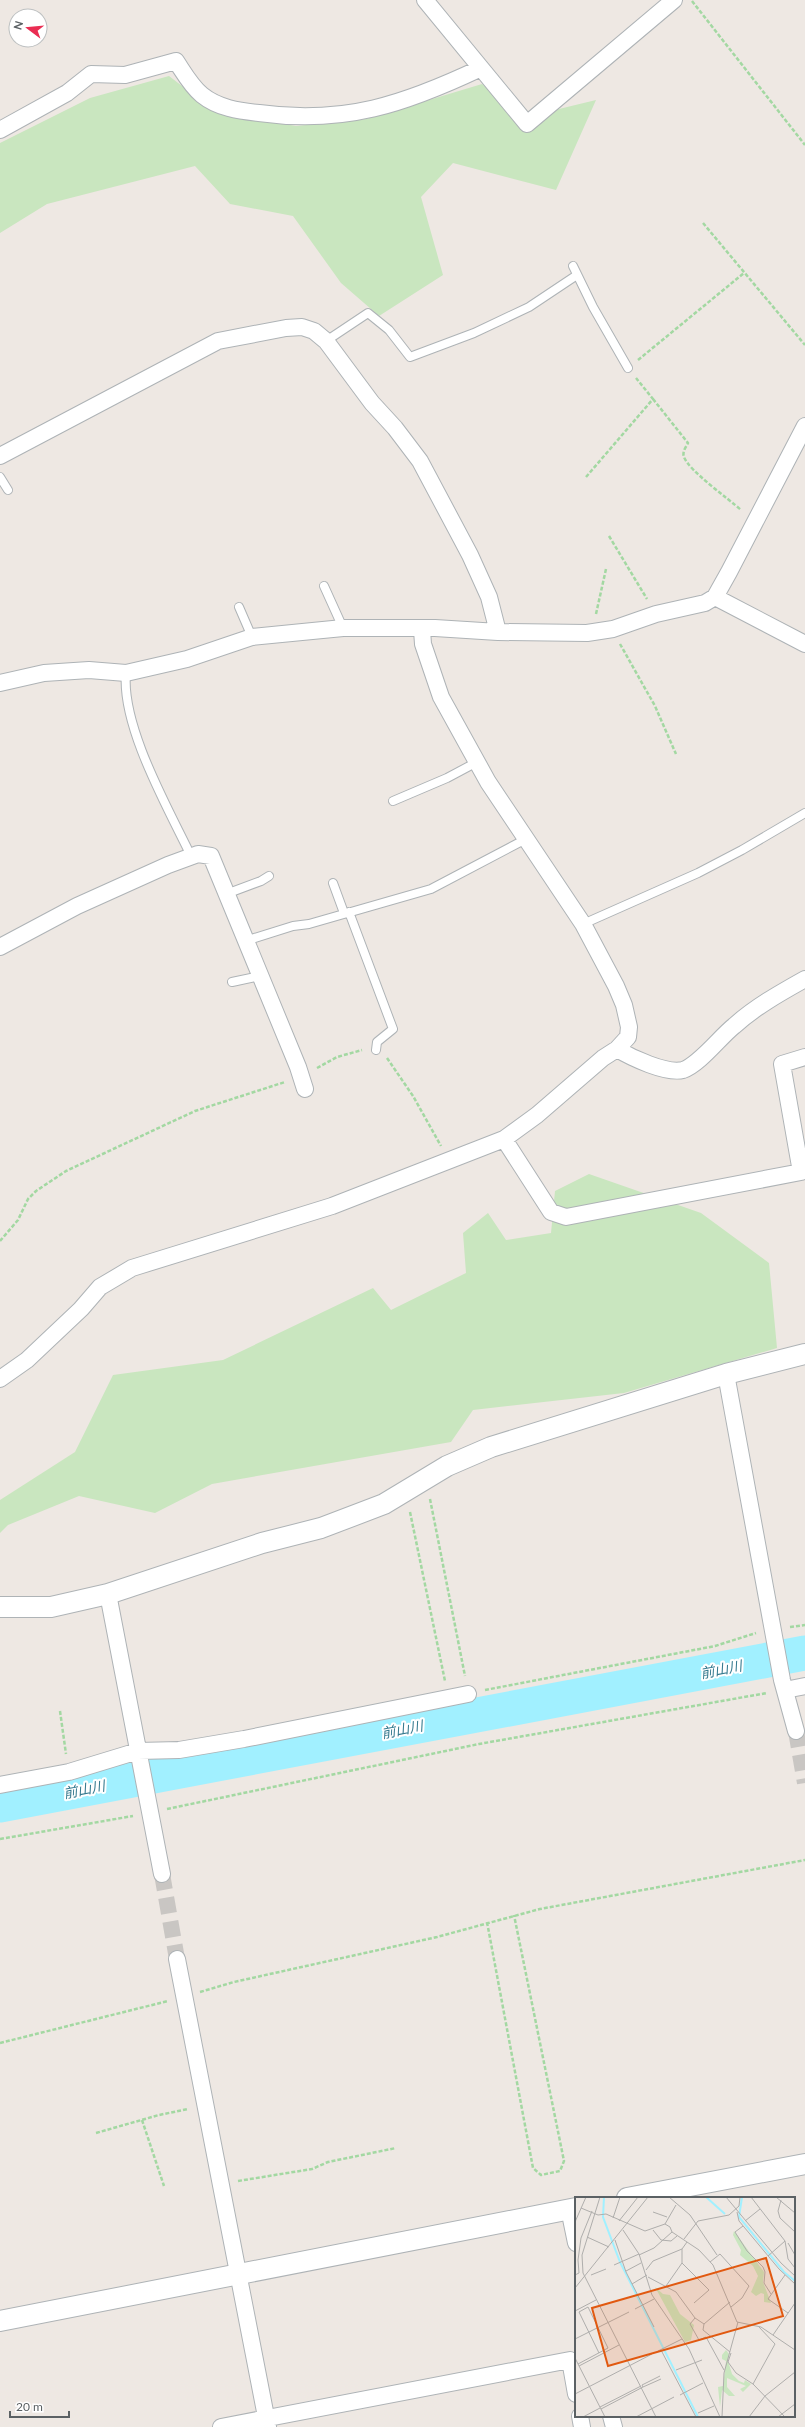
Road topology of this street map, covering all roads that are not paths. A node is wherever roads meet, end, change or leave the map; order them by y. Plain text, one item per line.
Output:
1 (425, 0) edge
2 (674, 0) edge
3 (481, 68) junction
4 (0, 130) edge
5 (573, 266) dead end
6 (577, 274) junction
7 (326, 341) junction
8 (628, 368) road end
9 (805, 426) edge
10 (0, 456) edge
11 (0, 477) edge
12 (8, 490) dead end
13 (324, 586) dead end
14 (715, 597) junction
15 (239, 607) dead end
16 (343, 628) junction
17 (422, 630) junction
18 (498, 632) junction
19 (252, 637) junction
20 (805, 644) edge
21 (126, 673) junction
22 (0, 683) edge
23 (477, 762) junction
24 (393, 801) dead end
25 (805, 813) edge
26 (526, 839) junction
27 (191, 856) junction
28 (269, 876) dead end
29 (333, 884) dead end
30 (226, 894) junction
31 (346, 913) junction
32 (582, 924) junction
33 (246, 941) junction
34 (0, 947) edge
35 (260, 976) junction
36 (805, 979) edge
37 (232, 982) dead end
38 (617, 1049) junction
39 (376, 1050) road end
40 (805, 1057) edge
41 (303, 1083) road end
42 (504, 1139) junction
43 (805, 1354) edge
44 (726, 1374) junction
45 (0, 1379) edge
46 (108, 1594) junction
47 (0, 1607) edge
48 (784, 1685) junction
49 (805, 1686) edge
50 (468, 1694) road end
51 (796, 1731) tunnel mouth
52 (139, 1758) junction
53 (0, 1785) edge
54 (162, 1874) tunnel mouth
55 (177, 1959) tunnel mouth
56 (805, 2164) edge
57 (632, 2197) edge
58 (572, 2209) edge
59 (575, 2234) edge
60 (240, 2274) junction
61 (0, 2321) edge
62 (575, 2388) edge
63 (580, 2417) edge
64 (611, 2417) edge
65 (267, 2422) edge
66 (221, 2427) edge
67 (582, 2427) edge
68 (614, 2427) edge

1 - 3 street
2 - 3 street
3 - 4 street
5 - 6 lane
6 - 7 lane
6 - 8 lane
7 - 10 street
7 - 18 street
9 - 14 street
11 - 12 lane
13 - 16 lane
14 - 18 street
14 - 20 street
15 - 19 lane
16 - 17 street
16 - 19 street
17 - 18 street
17 - 23 street
19 - 21 street
21 - 22 street
21 - 27 lane
23 - 24 lane
23 - 26 street
25 - 32 lane
26 - 31 lane
26 - 32 street
27 - 30 street
27 - 34 street
28 - 30 lane
29 - 31 lane
30 - 33 street
31 - 33 lane
31 - 39 lane
32 - 38 street
33 - 35 street
35 - 37 lane
35 - 41 street
36 - 38 street
38 - 42 street
40 - 42 street
42 - 45 street
43 - 44 street
44 - 46 street
44 - 48 street
46 - 47 street
46 - 52 street
48 - 49 street
48 - 51 street
50 - 52 street
52 - 53 street
52 - 54 street
55 - 60 street
56 - 57 street
58 - 59 street
58 - 60 street
60 - 61 street
60 - 65 street
62 - 65 street
63 - 67 street
64 - 68 street
65 - 66 street

